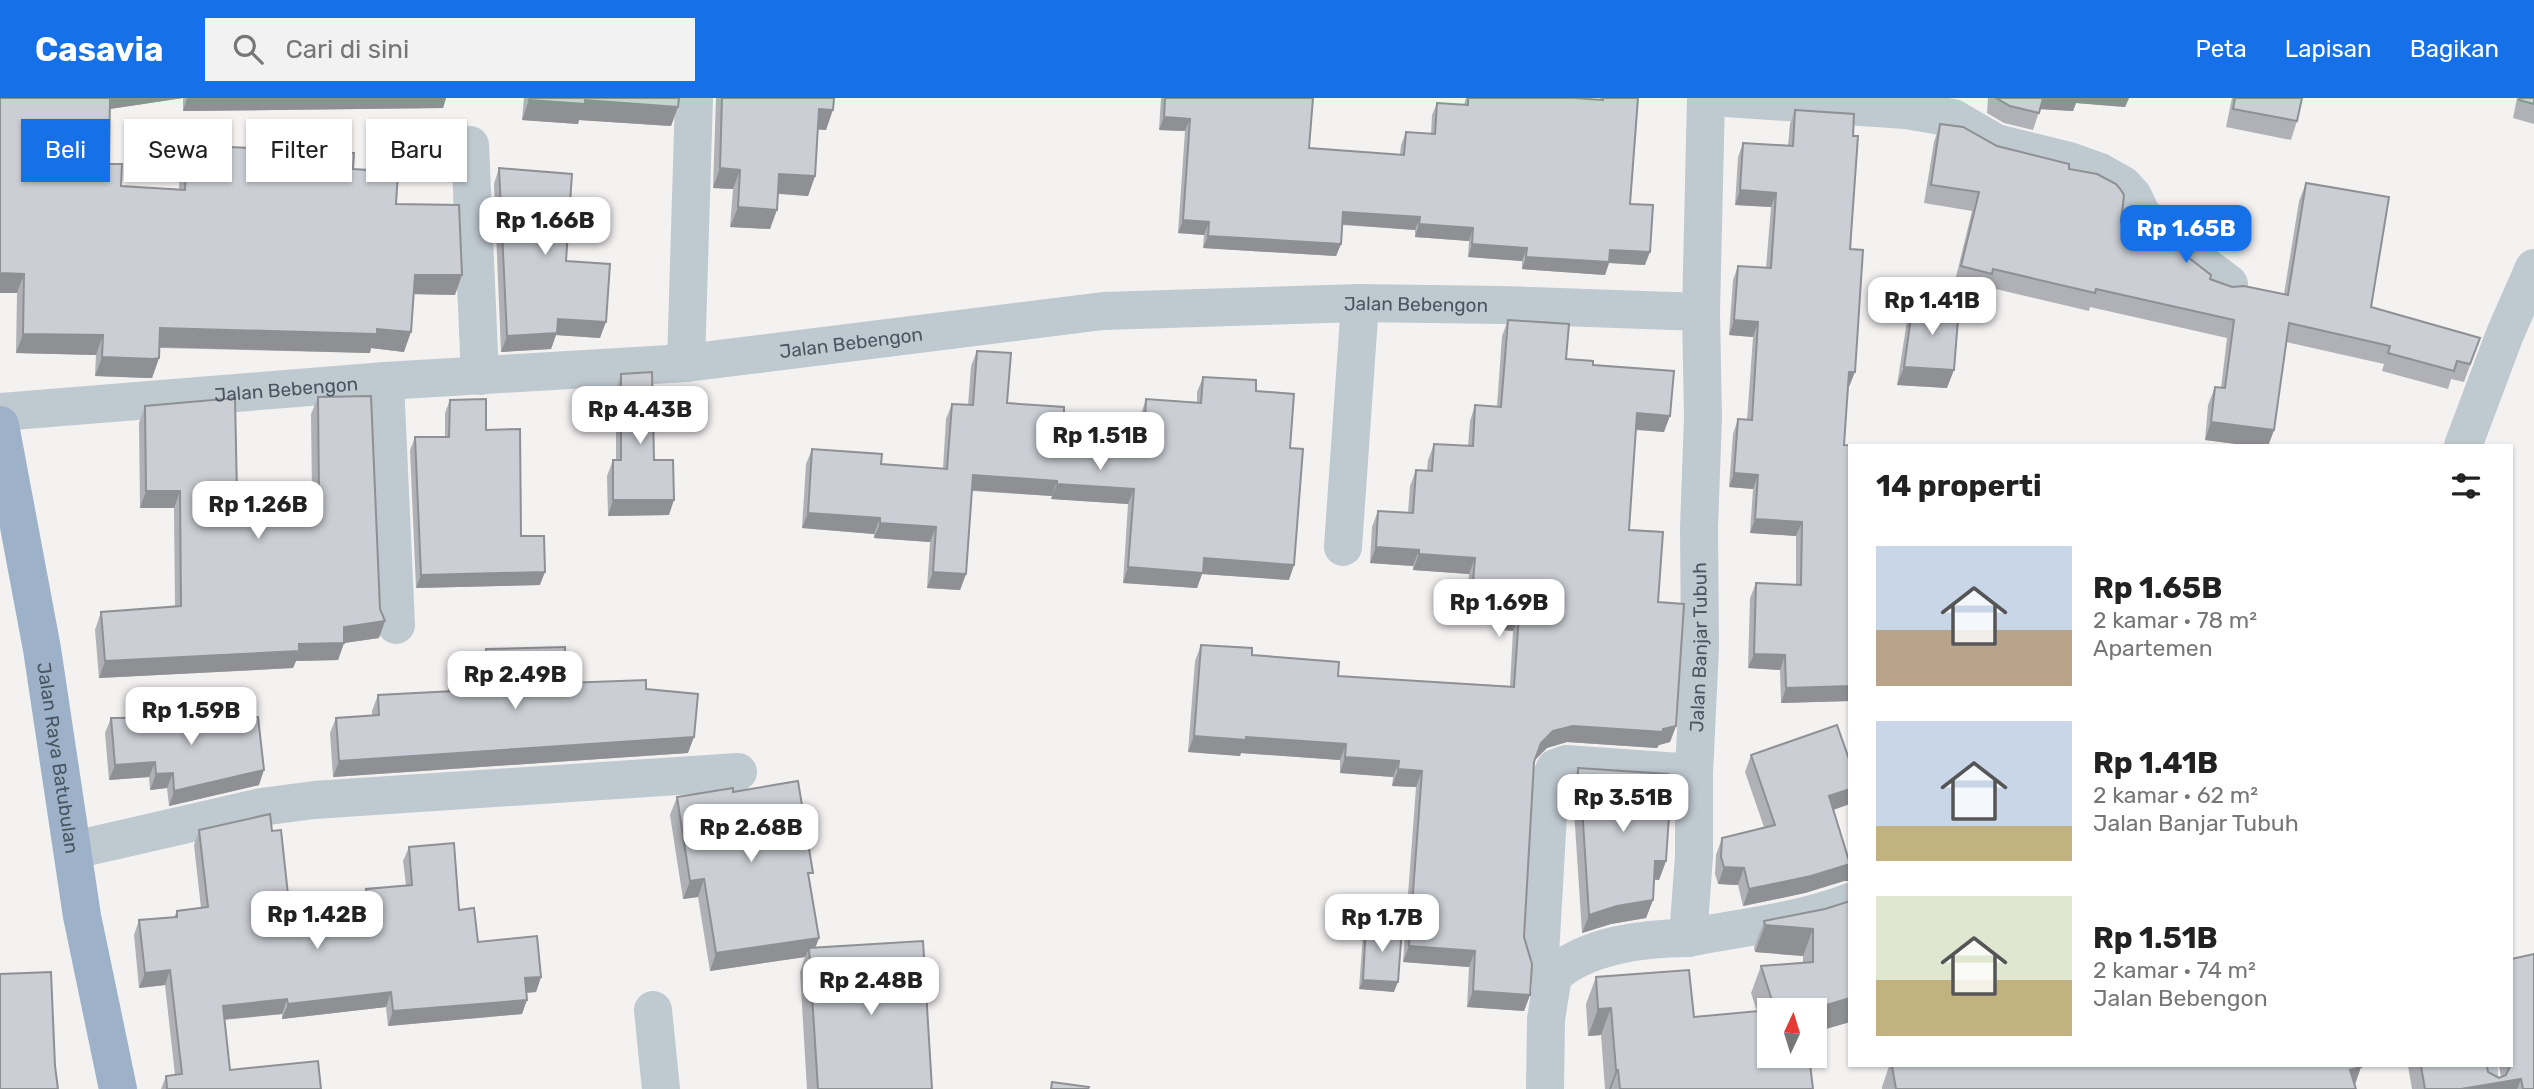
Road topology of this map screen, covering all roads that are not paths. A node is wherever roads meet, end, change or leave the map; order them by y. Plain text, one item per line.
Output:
1 (694, 98) edge
2 (1706, 98) edge
3 (1726, 98) edge
4 (470, 145) dead end
5 (2534, 268) edge
6 (2229, 284) edge
7 (1360, 303) junction
8 (1701, 312) junction
9 (686, 363) junction
10 (480, 376) junction
11 (385, 382) junction
12 (0, 412) edge
13 (0, 425) edge
14 (2464, 444) edge
15 (1343, 547) dead end
16 (396, 625) dead end
17 (738, 772) dead end
18 (1694, 773) junction
19 (74, 850) junction
20 (1848, 903) edge
21 (1688, 938) junction
22 (1553, 976) junction
23 (653, 1010) dead end
24 (2488, 1067) edge
25 (118, 1089) edge
26 (661, 1089) edge
27 (1545, 1089) edge
28 (2490, 1089) edge

1 - 9 street
2 - 8 street, Jalan Banjar Tubuh
3 - 6 street
4 - 10 street
5 - 14 street
7 - 8 street, Jalan Bebengon
7 - 9 street, Jalan Bebengon
7 - 15 street
8 - 18 street, Jalan Banjar Tubuh
9 - 10 street, Jalan Bebengon
10 - 11 street, Jalan Bebengon
11 - 12 street, Jalan Bebengon
11 - 16 street
13 - 19 highway, Jalan Raya Batubulan
17 - 19 street
18 - 21 street, Jalan Banjar Tubuh
18 - 22 street
19 - 25 highway, Jalan Raya Batubulan
20 - 21 street
21 - 22 street
22 - 27 street
23 - 26 street
24 - 28 lane

